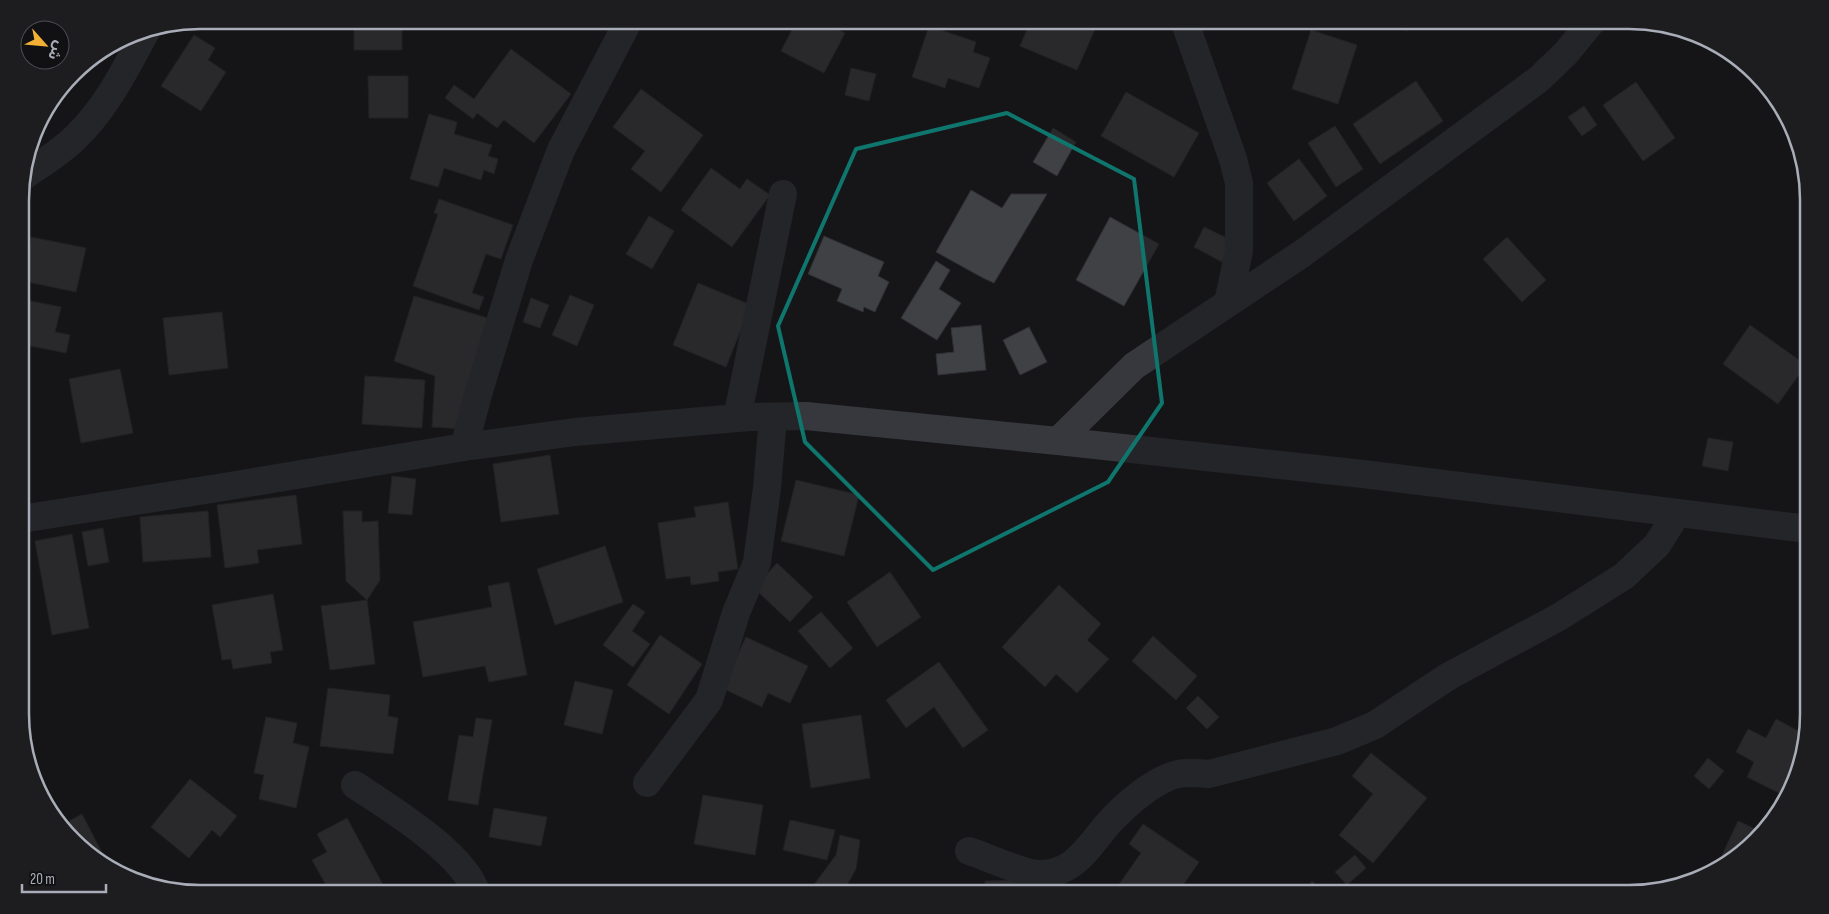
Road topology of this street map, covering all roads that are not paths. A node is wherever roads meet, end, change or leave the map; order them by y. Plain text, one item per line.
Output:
1 (624, 29) edge
2 (1187, 29) edge
3 (1586, 29) edge
4 (141, 39) edge
5 (32, 171) edge
6 (783, 194) dead end
7 (1228, 303) junction
8 (773, 416) junction
9 (737, 418) junction
10 (1058, 441) junction
11 (464, 447) junction
12 (1677, 514) junction
13 (29, 517) edge
14 (1800, 528) edge
15 (647, 783) dead end
16 (356, 785) dead end
17 (969, 851) dead end
18 (474, 885) edge

1 - 11 street
2 - 7 street
3 - 7 street
4 - 5 street
6 - 9 street
7 - 10 street
8 - 9 street
8 - 10 street
8 - 15 street
9 - 11 street
10 - 12 street
11 - 13 street
12 - 14 street
12 - 17 street
16 - 18 street

